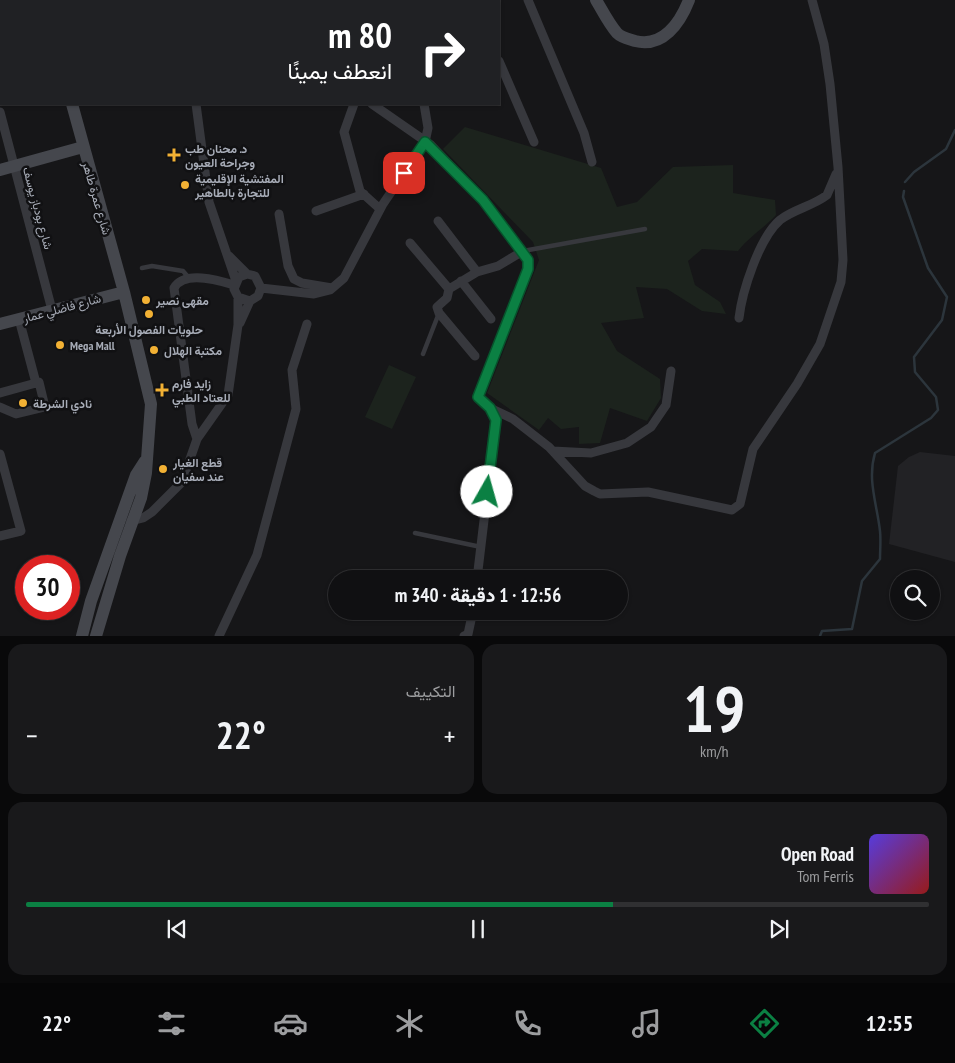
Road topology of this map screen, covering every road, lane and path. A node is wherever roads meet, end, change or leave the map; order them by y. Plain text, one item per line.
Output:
1 (528, 0) edge
2 (596, 0) edge
3 (689, 0) edge
4 (812, 0) edge
5 (500, 63) edge
6 (72, 105) edge
7 (196, 105) edge
8 (354, 105) edge
9 (373, 105) edge
10 (424, 105) edge
11 (0, 112) edge
12 (425, 142) junction
13 (534, 142) dead end
14 (83, 147) junction
15 (592, 162) dead end
16 (14, 166) junction
17 (838, 167) junction
18 (0, 170) edge
19 (364, 194) junction
20 (380, 209) junction
21 (316, 210) dead end
22 (279, 214) dead end
23 (438, 221) dead end
24 (645, 229) dead end
25 (410, 243) dead end
26 (523, 251) junction
27 (226, 252) junction
28 (142, 268) dead end
29 (476, 272) junction
30 (246, 274) junction
31 (189, 278) junction
32 (461, 281) junction
33 (235, 283) junction
34 (261, 288) junction
35 (332, 288) junction
36 (449, 289) junction
37 (124, 292) junction
38 (238, 297) junction
39 (250, 301) junction
40 (52, 310) junction
41 (439, 313) junction
42 (739, 318) dead end
43 (19, 319) junction
44 (491, 319) dead end
45 (0, 324) edge
46 (307, 324) dead end
47 (238, 325) junction
48 (423, 354) dead end
49 (476, 356) dead end
50 (672, 371) dead end
51 (36, 383) junction
52 (0, 393) edge
53 (0, 407) edge
54 (490, 408) junction
55 (197, 439) junction
56 (553, 451) junction
57 (0, 454) edge
58 (127, 521) junction
59 (415, 533) dead end
60 (0, 536) edge
61 (481, 547) junction
62 (478, 570) edge
63 (471, 620) edge
64 (82, 636) edge
65 (96, 636) edge
66 (218, 636) edge
67 (464, 636) edge

1 - 15 street
2 - 3 main road
4 - 17 street
5 - 13 street
6 - 14 main road, شارع عمرة طاهر
7 - 27 street
8 - 19 street
9 - 12 street
10 - 12 street
11 - 16 street, شارع بودباز يوسف
12 - 20 street
12 - 26 street
14 - 16 main road
14 - 37 main road, شارع عمرة طاهر
16 - 18 main road
16 - 40 street, شارع بودباز يوسف
17 - 42 street
17 - 56 street
19 - 20 street
19 - 21 street
20 - 35 street
22 - 35 street
23 - 29 street
24 - 26 lane
25 - 36 street
26 - 29 street
26 - 54 street
27 - 30 street
27 - 33 street
28 - 31 lane
29 - 32 street
30 - 33 street
30 - 34 street
31 - 33 street
31 - 55 street
32 - 36 street
32 - 44 street
33 - 38 street
34 - 35 street
34 - 39 street
36 - 41 street
37 - 40 main road, شارع فاضلي عمار
37 - 58 main road, شارع عمرة طاهر
38 - 39 street
38 - 47 street
39 - 47 street
40 - 43 main road, شارع فاضلي عمار
41 - 48 lane
41 - 49 street
43 - 45 main road, شارع فاضلي عمار
43 - 51 street
46 - 66 street
47 - 55 street
50 - 56 street
51 - 52 street
51 - 53 street
54 - 56 street
54 - 61 street
55 - 58 street
57 - 60 street
58 - 64 main road
58 - 65 main road
59 - 61 lane
61 - 62 street
63 - 67 street

